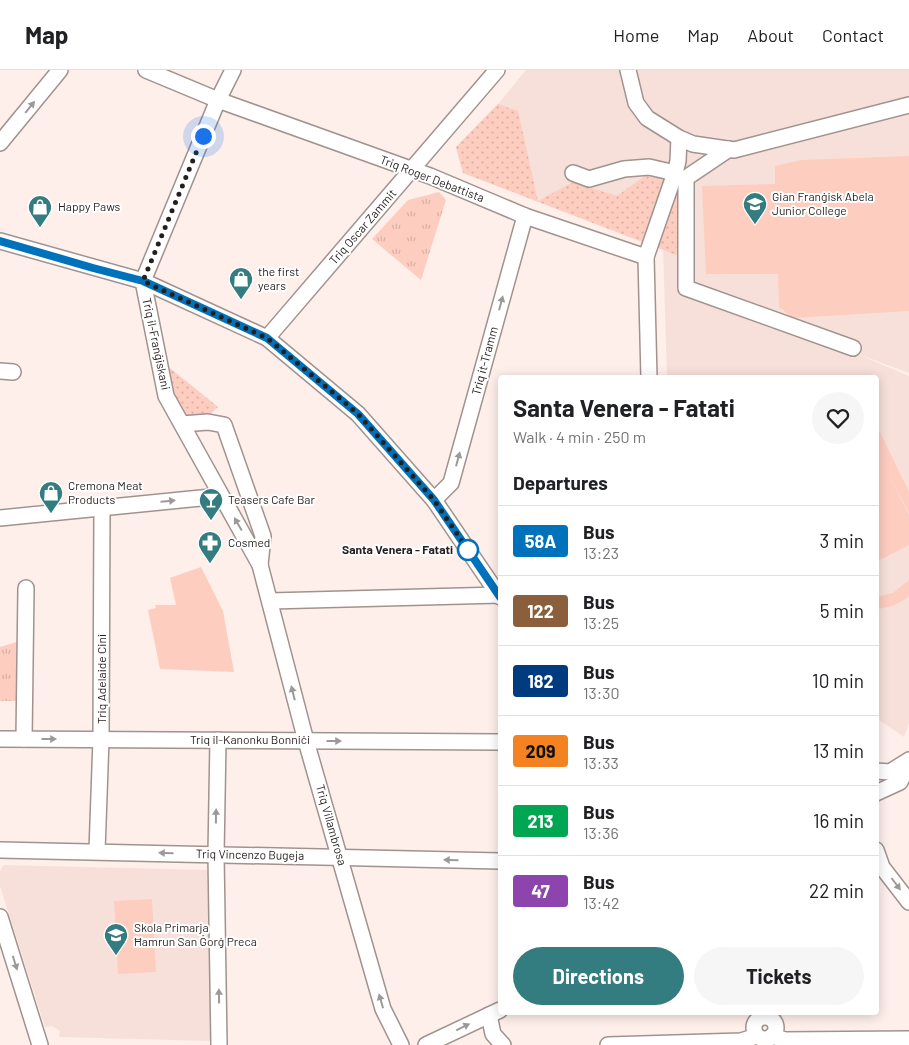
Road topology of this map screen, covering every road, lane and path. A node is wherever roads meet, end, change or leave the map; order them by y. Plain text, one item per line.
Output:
1 (60, 70) edge
2 (146, 70) edge
3 (233, 70) edge
4 (497, 70) edge
5 (628, 70) edge
6 (218, 100) junction
7 (909, 105) edge
8 (679, 138) junction
9 (0, 143) edge
10 (729, 149) junction
11 (412, 170) junction
12 (573, 173) dead end
13 (680, 175) junction
14 (525, 216) junction
15 (0, 241) edge
16 (646, 257) junction
17 (143, 281) junction
18 (267, 338) junction
19 (853, 348) dead end
20 (649, 375) edge
21 (182, 424) junction
22 (222, 496) junction
23 (434, 500) junction
24 (102, 508) junction
25 (0, 518) edge
26 (260, 565) junction
27 (26, 588) dead end
28 (498, 592) edge
29 (498, 595) edge
30 (270, 601) junction
31 (0, 738) edge
32 (24, 739) junction
33 (102, 739) junction
34 (218, 740) junction
35 (306, 741) junction
36 (498, 742) edge
37 (909, 762) edge
38 (879, 771) edge
39 (879, 792) edge
40 (0, 850) edge
41 (98, 851) junction
42 (216, 855) junction
43 (341, 857) junction
44 (498, 860) edge
45 (879, 868) edge
46 (909, 902) edge
47 (0, 917) edge
48 (494, 1012) edge
49 (762, 1015) edge
50 (757, 1036) junction
51 (772, 1036) junction
52 (909, 1039) edge
53 (40, 1045) edge
54 (220, 1045) edge
55 (401, 1045) edge
56 (426, 1045) edge
57 (503, 1045) edge
58 (608, 1045) edge

9 -> 1 street
2 - 6 street, Triq Roger Debattista
3 - 6 street, Triq il-Franġiskani
4 - 11 street, Triq Oscar Zammit
5 - 8 street
6 - 11 street, Triq Roger Debattista
6 - 17 street, Triq il-Franġiskani
7 - 10 street
8 - 10 street
8 - 13 street
10 - 13 street
11 - 14 street, Triq Roger Debattista
11 - 18 street, Triq Oscar Zammit
12 - 13 street
13 - 16 street
13 - 19 street
14 - 16 street, Triq Roger Debattista
23 -> 14 street, Triq it-Tramm
15 - 17 street
16 - 20 street
17 - 18 street
17 - 21 street, Triq il-Franġiskani
18 - 23 street
21 - 22 street, Triq il-Franġiskani
21 - 26 street, Triq il-Franġiskani
24 -> 22 street
26 -> 22 street, Triq il-Franġiskani
23 - 28 street
24 - 25 street
24 - 33 street, Triq Adelaide Cini
26 - 30 street, Triq il-Franġiskani
27 - 32 street
29 - 30 street
35 -> 30 street, Triq Villambrosa
31 - 32 street, Triq il-Kanonku Bonniċi
32 -> 33 street, Triq il-Kanonku Bonniċi
33 - 34 street, Triq il-Kanonku Bonniċi
33 - 41 street, Triq Adelaide Cini
34 - 35 street, Triq il-Kanonku Bonniċi
42 -> 34 street
35 -> 36 street, Triq il-Kanonku Bonniċi
35 - 43 street, Triq Villambrosa
37 - 38 street
37 - 39 street
40 - 41 street, Triq Vincenzo Bugeja
42 -> 41 street, Triq Vincenzo Bugeja
42 - 43 street, Triq Vincenzo Bugeja
54 -> 42 street
44 -> 43 street, Triq Vincenzo Bugeja
55 -> 43 street, Triq Villambrosa
45 -> 46 street
47 -> 53 street
56 -> 48 street
48 - 57 street
49 - 50 street
49 - 51 street
50 - 51 street
50 - 58 street
51 - 52 street

